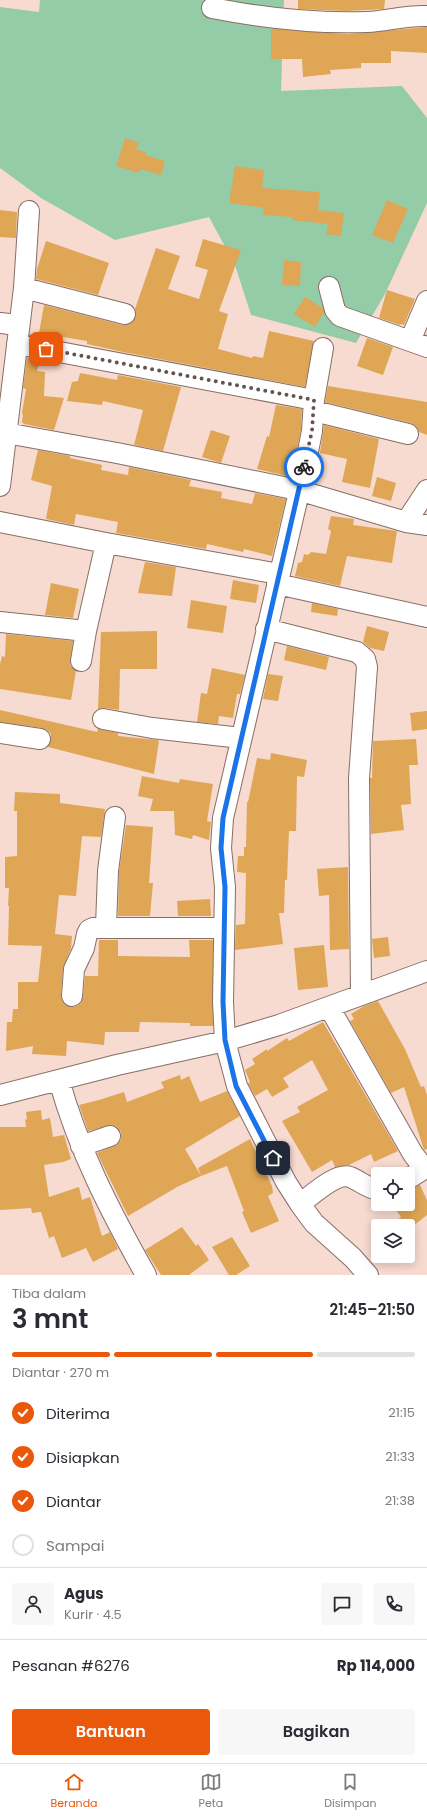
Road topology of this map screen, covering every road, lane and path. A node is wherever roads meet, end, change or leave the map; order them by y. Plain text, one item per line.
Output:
1 (212, 8) dead end
2 (427, 16) edge
3 (30, 211) dead end
4 (329, 287) dead end
5 (24, 288) junction
6 (427, 301) edge
7 (125, 314) dead end
8 (12, 331) edge
9 (418, 344) edge
10 (323, 348) dead end
11 (314, 406) junction
12 (6, 433) junction
13 (408, 434) dead end
14 (0, 486) edge
15 (298, 490) junction
16 (427, 490) edge
17 (0, 522) edge
18 (406, 522) junction
19 (427, 524) edge
20 (106, 543) junction
21 (278, 579) junction
22 (427, 617) edge
23 (0, 622) edge
24 (266, 629) junction
25 (86, 631) junction
26 (82, 661) dead end
27 (103, 719) dead end
28 (0, 733) edge
29 (241, 738) junction
30 (40, 739) dead end
31 (115, 817) dead end
32 (106, 927) junction
33 (224, 928) junction
34 (427, 971) edge
35 (361, 995) junction
36 (72, 996) dead end
37 (330, 1007) junction
38 (225, 1040) junction
39 (59, 1080) junction
40 (0, 1096) edge
41 (110, 1136) dead end
42 (81, 1146) junction
43 (427, 1167) edge
44 (415, 1175) edge
45 (371, 1189) edge
46 (300, 1204) junction
47 (146, 1275) edge
48 (368, 1275) edge

1 - 2 street
3 - 5 street
4 - 9 street
5 - 7 street
5 - 8 street
6 - 9 street
8 - 11 street
8 - 12 street
10 - 11 street
11 - 13 street
11 - 15 street
12 - 14 street
12 - 15 street
15 - 18 street
15 - 21 street
16 - 18 street
17 - 20 street
18 - 19 street
20 - 21 street
20 - 25 street
21 - 22 street
21 - 24 street
23 - 25 street
24 - 29 street
24 - 35 street
25 - 26 street
27 - 29 street
28 - 30 street
29 - 33 street
31 - 32 street
32 - 33 street
32 - 36 street
33 - 38 street
34 - 35 street
35 - 37 street
37 - 38 street
37 - 43 street
38 - 39 street
38 - 46 street
39 - 40 street
39 - 42 street
41 - 42 street
42 - 47 street
43 - 44 street
45 - 46 street
46 - 48 street

